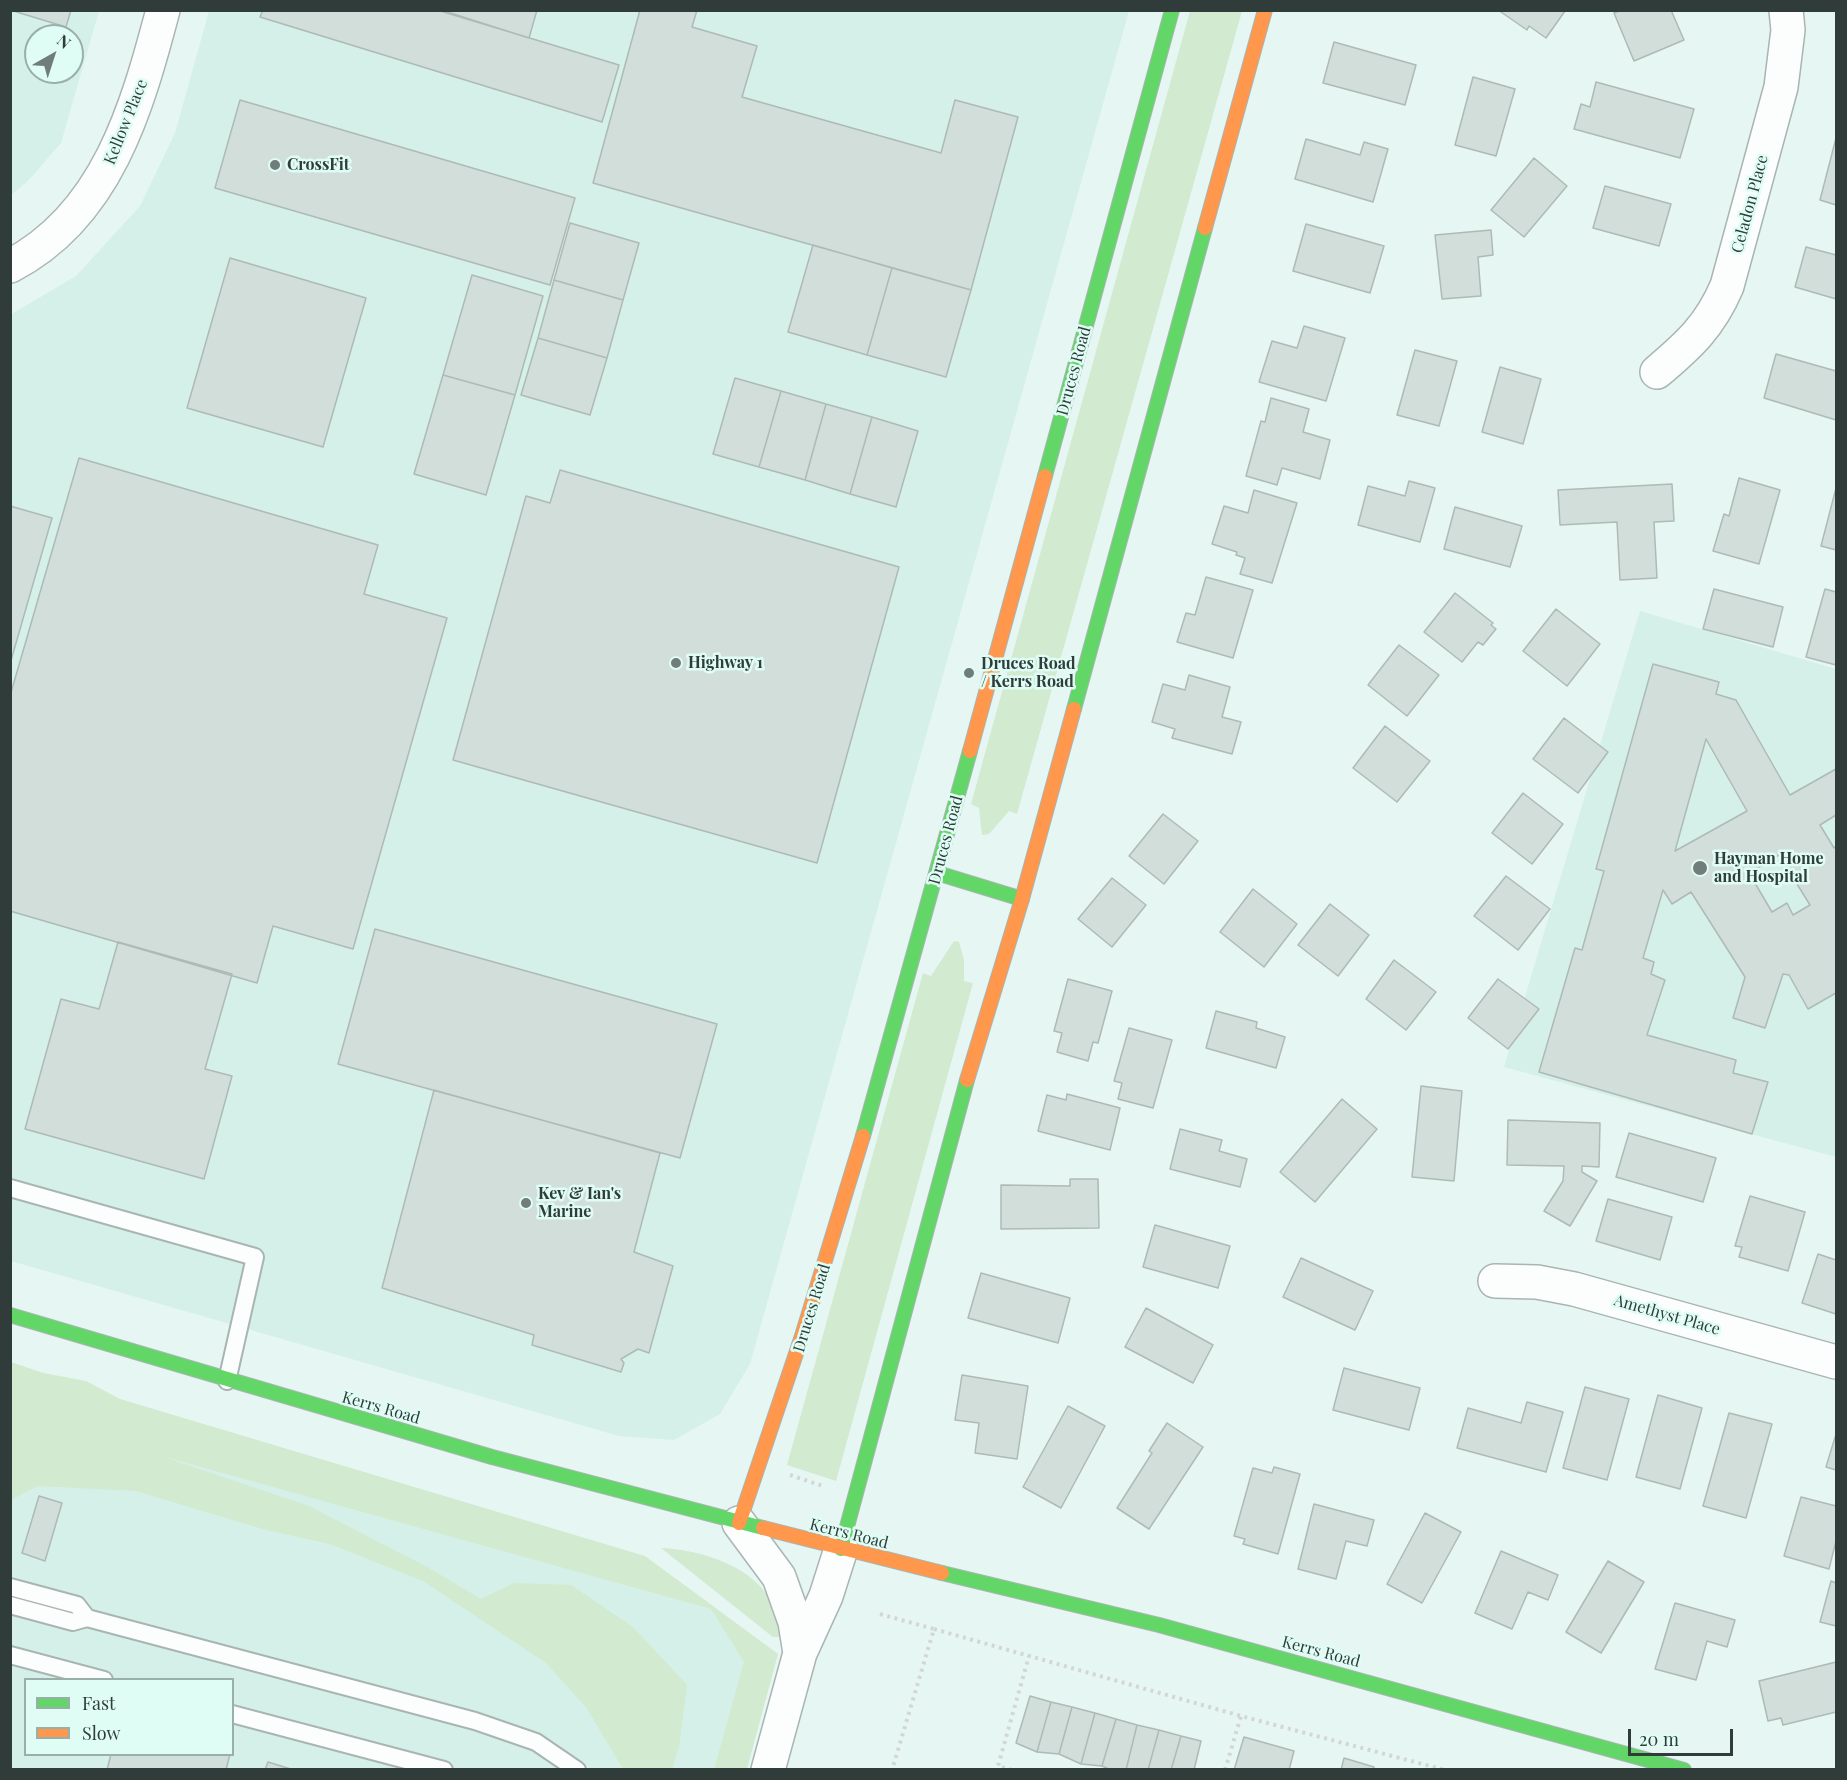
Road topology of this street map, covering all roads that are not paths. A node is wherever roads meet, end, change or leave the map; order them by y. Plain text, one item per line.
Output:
1 (163, 10) edge
2 (1172, 10) edge
3 (1264, 10) edge
4 (1786, 10) edge
5 (10, 266) edge
6 (1657, 372) dead end
7 (937, 873) junction
8 (1022, 898) junction
9 (10, 1188) edge
10 (1496, 1281) dead end
11 (10, 1315) edge
12 (1836, 1362) edge
13 (227, 1381) junction
14 (739, 1523) junction
15 (841, 1549) junction
16 (10, 1587) edge
17 (10, 1605) edge
18 (87, 1618) junction
19 (800, 1653) junction
20 (11, 1655) edge
21 (97, 1678) edge
22 (234, 1715) edge
23 (444, 1770) edge
24 (576, 1770) edge
25 (768, 1770) edge
26 (1684, 1770) edge

1 - 5 street, Kellow Place
2 - 7 main road, Druces Road
3 - 8 main road
4 - 6 street, Celadon Place
7 - 8 main road
7 - 14 main road, Druces Road
8 - 15 main road
9 - 13 lane
10 - 12 street, Amethyst Place
11 - 13 main road, Kerrs Road
13 - 14 main road, Kerrs Road
14 - 15 main road, Kerrs Road
14 - 19 street
15 - 19 street
15 - 26 main road, Kerrs Road
16 - 18 lane
17 - 18 lane
18 - 24 lane
19 - 25 street
20 - 21 lane
22 - 23 lane

